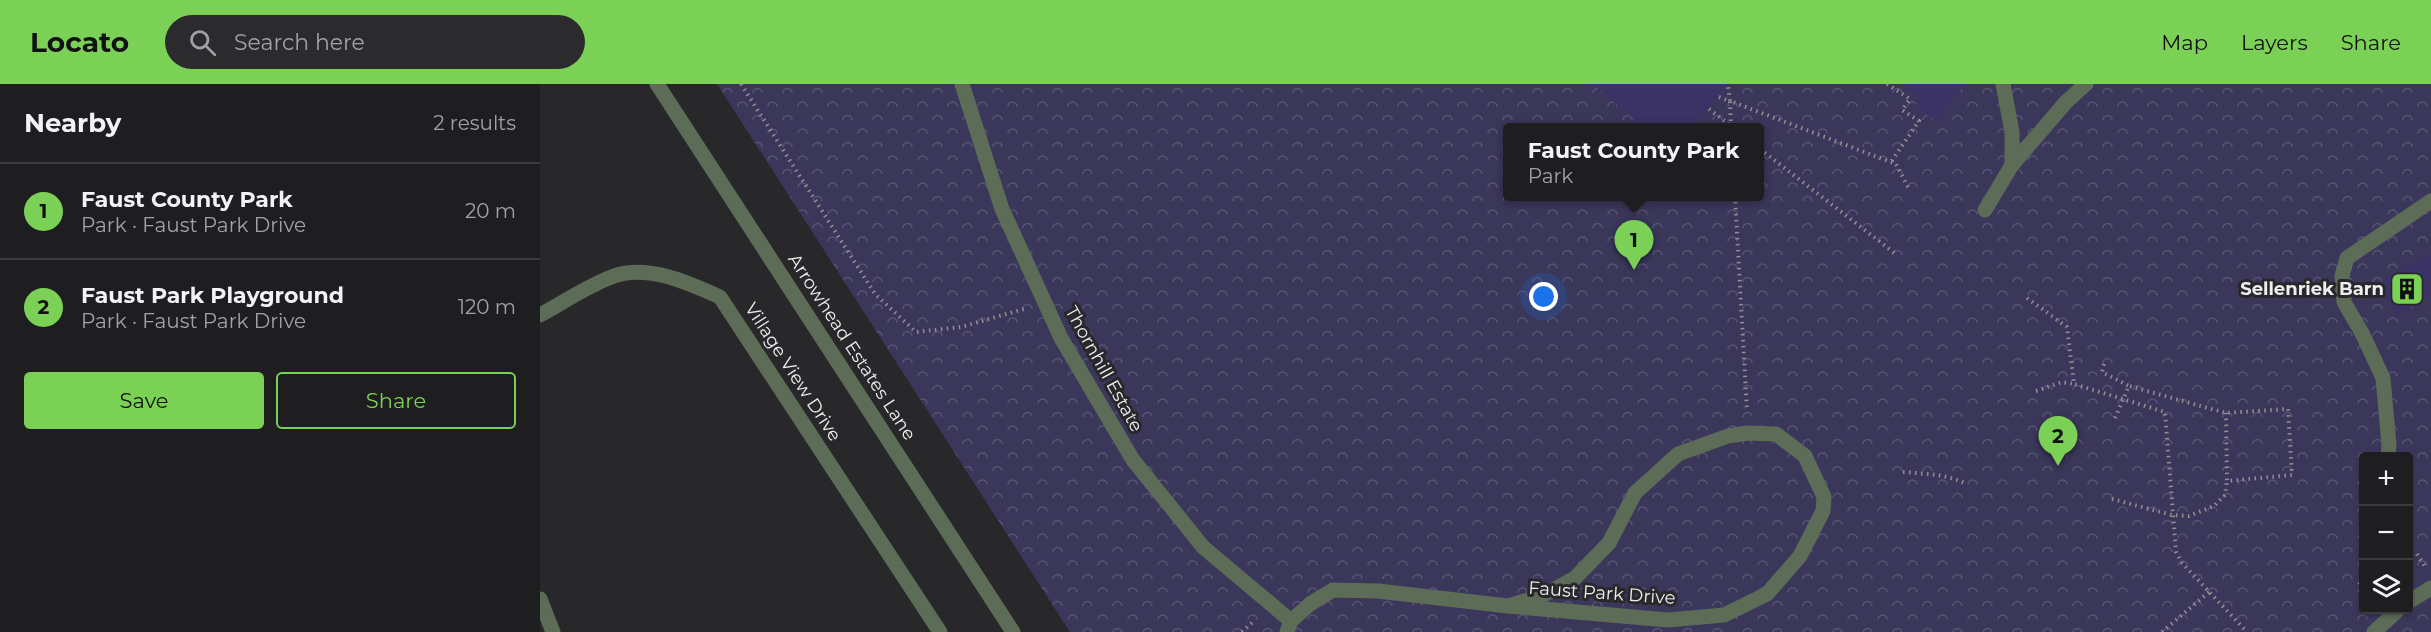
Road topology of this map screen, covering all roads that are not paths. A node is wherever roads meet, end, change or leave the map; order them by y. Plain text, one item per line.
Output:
1 (657, 84) edge
2 (962, 84) edge
3 (2003, 84) edge
4 (2086, 84) edge
5 (2012, 165) junction
6 (2431, 201) edge
7 (1985, 210) dead end
8 (540, 315) edge
9 (2388, 452) edge
10 (2431, 588) edge
11 (540, 599) edge
12 (2413, 599) edge
13 (1508, 606) junction
14 (2392, 614) edge
15 (1289, 627) edge
16 (553, 632) edge
17 (940, 632) edge
18 (1013, 632) edge
19 (2374, 632) edge

1 - 18 street, Arrowhead Estates Lane
2 - 15 street, Thornhill Estate
3 - 5 street
4 - 5 street
5 - 7 street
6 - 9 street
8 - 17 street, Village View Drive
10 - 12 street
11 - 16 street
13 - 13 street, Faust Park Drive
13 - 15 street, Faust Park Drive
14 - 19 street

